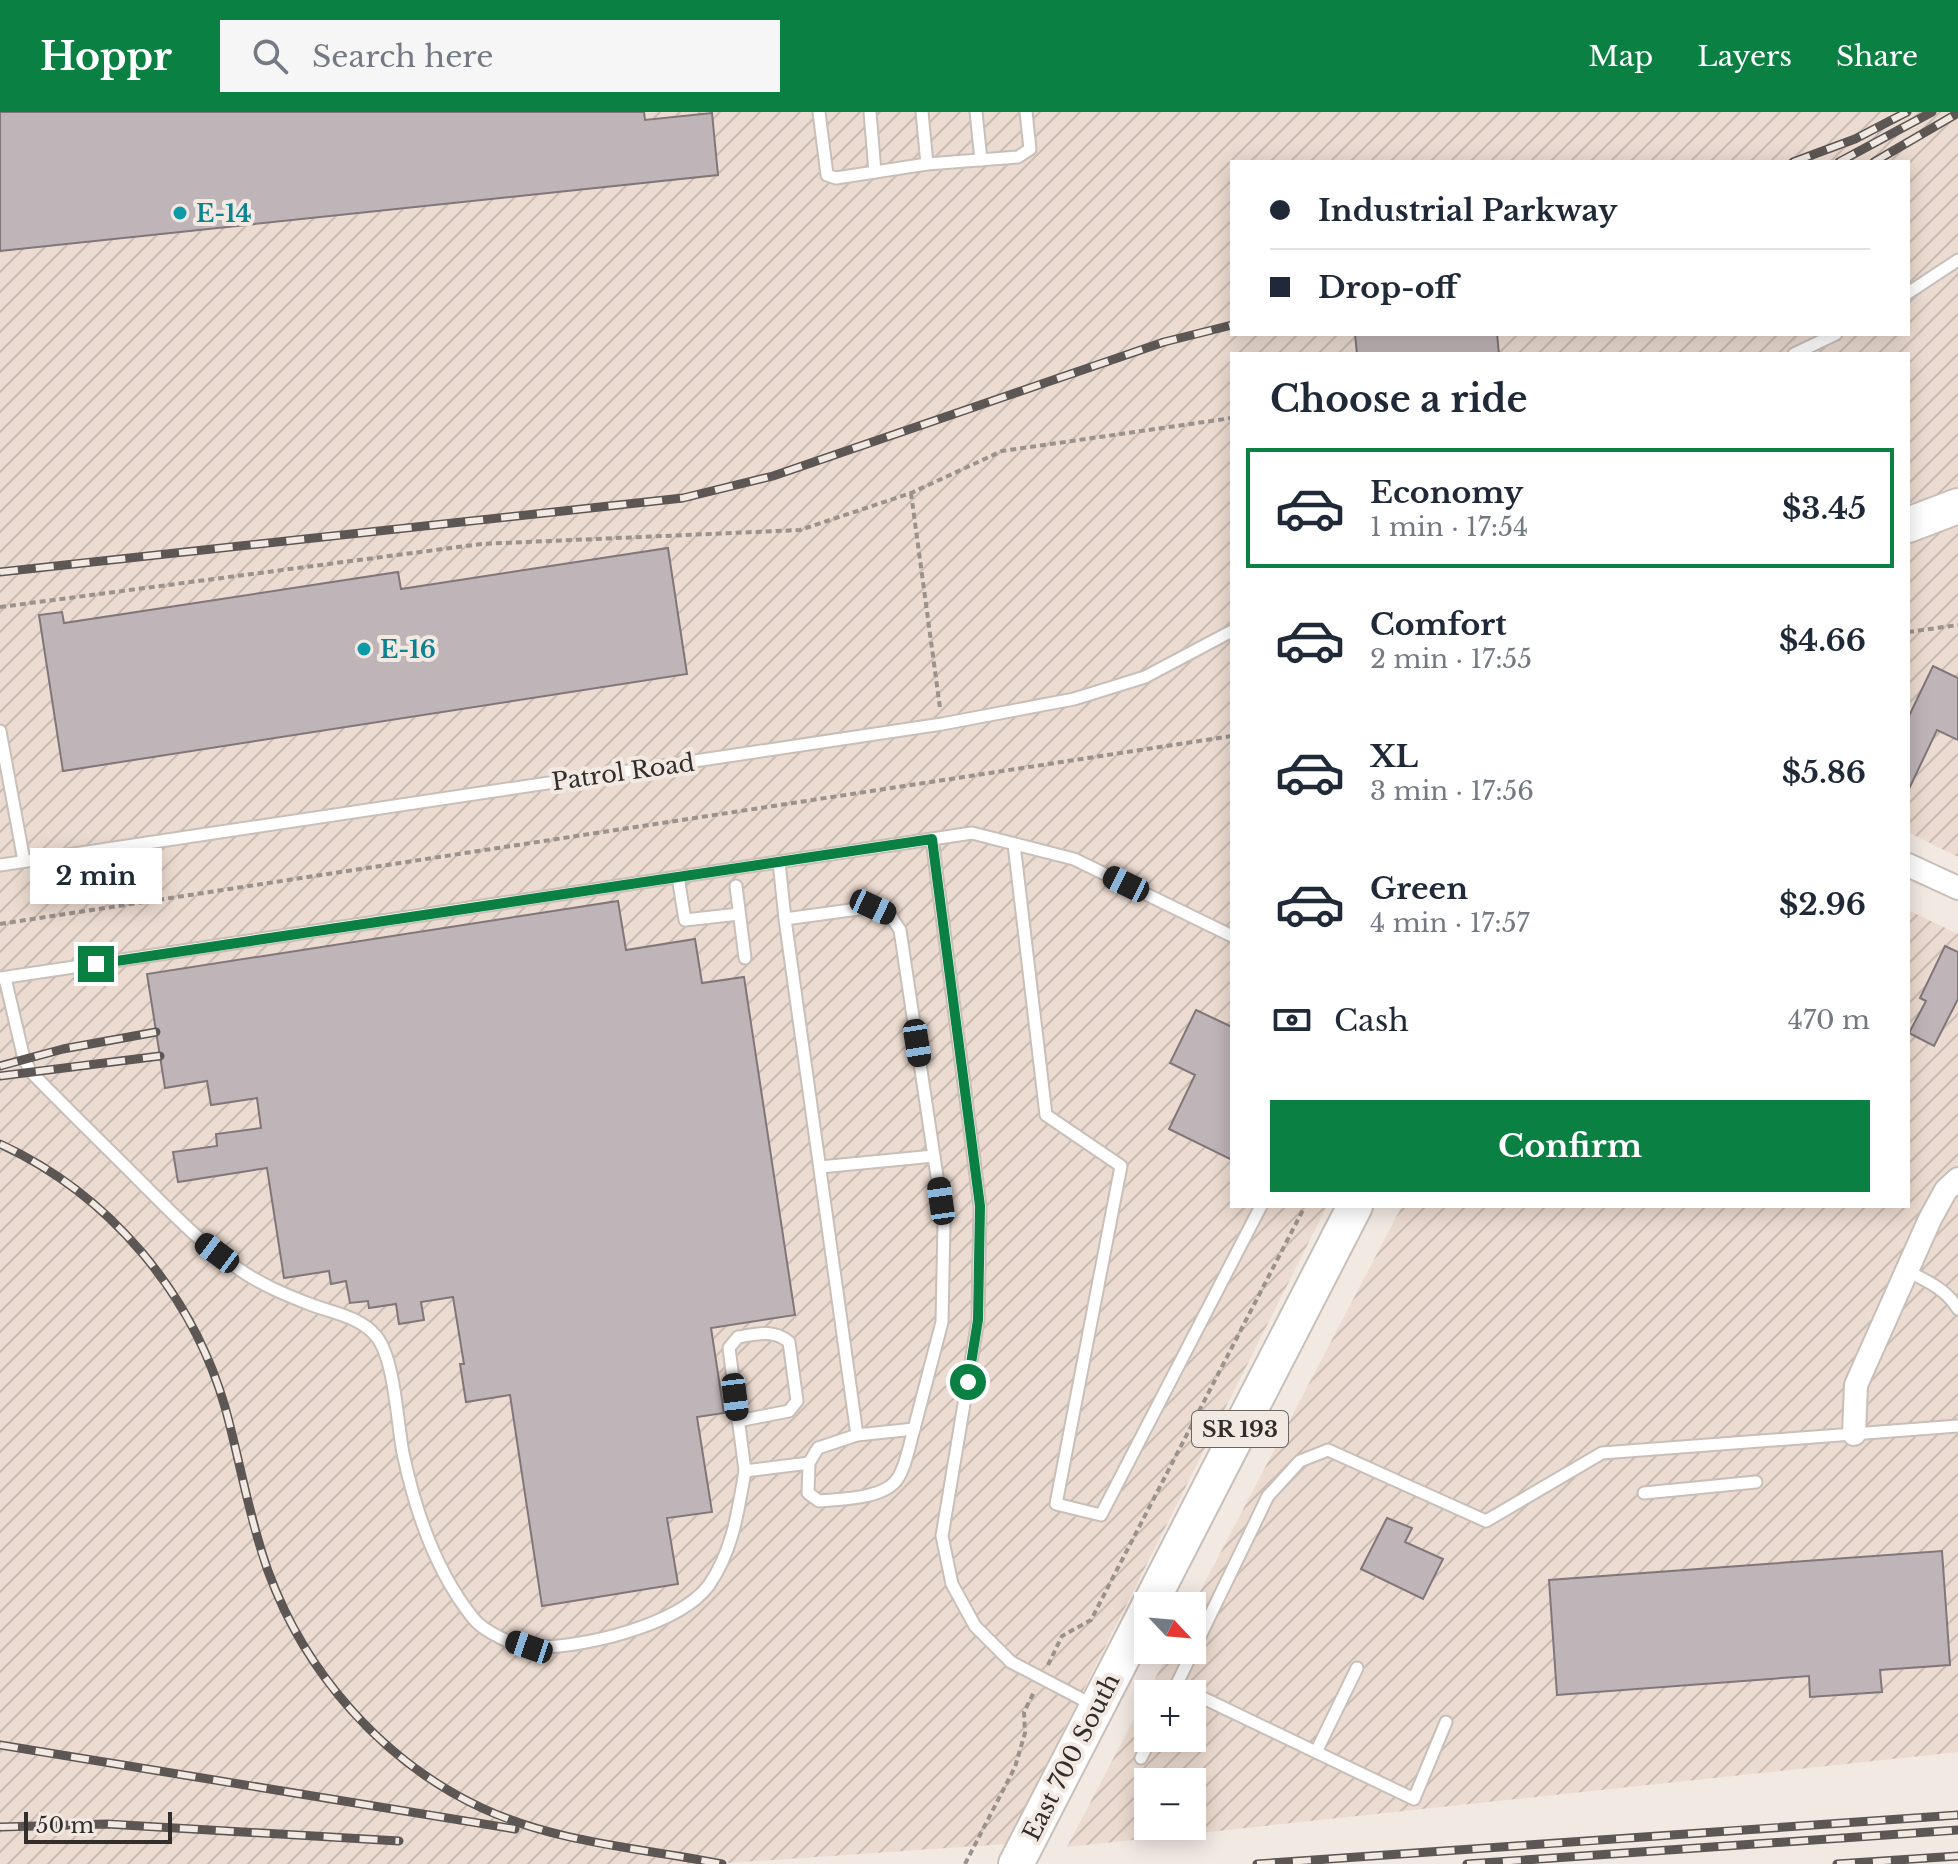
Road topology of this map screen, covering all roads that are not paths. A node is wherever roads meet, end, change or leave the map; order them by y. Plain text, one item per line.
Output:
1 (819, 112) edge
2 (870, 112) edge
3 (922, 112) edge
4 (976, 112) edge
5 (1026, 112) edge
6 (981, 160) junction
7 (927, 164) junction
8 (875, 172) junction
9 (1958, 260) edge
10 (1910, 292) edge
11 (1832, 336) edge
12 (1798, 352) edge
13 (1958, 506) edge
14 (1910, 524) edge
15 (1230, 632) edge
16 (0, 731) edge
17 (932, 839) junction
18 (1014, 844) junction
19 (24, 861) junction
20 (779, 862) junction
21 (0, 865) edge
22 (1910, 866) edge
23 (678, 877) junction
24 (736, 886) dead end
25 (1958, 888) edge
26 (739, 914) junction
27 (785, 919) junction
28 (1230, 935) edge
29 (745, 958) dead end
30 (2, 978) edge
31 (934, 1156) junction
32 (820, 1167) junction
33 (1958, 1179) edge
34 (1260, 1208) edge
35 (1354, 1208) edge
36 (1907, 1271) junction
37 (1958, 1286) edge
38 (1955, 1304) edge
39 (738, 1421) junction
40 (1958, 1426) edge
41 (914, 1429) junction
42 (1854, 1434) junction
43 (857, 1435) junction
44 (809, 1463) junction
45 (745, 1471) junction
46 (1756, 1482) dead end
47 (1644, 1493) dead end
48 (1156, 1592) edge
49 (1134, 1634) edge
50 (1357, 1668) dead end
51 (1179, 1680) edge
52 (1206, 1704) edge
53 (1097, 1707) junction
54 (1446, 1722) dead end
55 (1144, 1752) edge
56 (1316, 1752) junction
57 (1141, 1758) dead end
58 (1016, 1864) edge

1 - 8 lane
2 - 8 lane
3 - 7 lane
4 - 6 lane
5 - 6 lane
6 - 7 lane
7 - 8 lane
9 - 10 lane
11 - 12 lane
13 - 14 main road
15 - 19 lane, Patrol Road
16 - 19 lane
17 - 18 lane
17 - 20 lane
17 - 53 lane
18 - 28 lane
18 - 34 lane
19 - 21 lane, Patrol Road
20 - 23 lane
20 - 27 lane
22 - 25 street
23 - 26 lane
23 - 30 lane
24 - 26 lane
26 - 29 lane
27 - 31 lane
27 - 32 lane
30 - 45 lane
31 - 32 lane
31 - 41 lane
32 - 43 lane
33 - 36 street
35 - 48 main road, East 700 South / SR 193
36 - 38 lane
36 - 42 street
37 - 38 lane
39 - 39 lane
39 - 45 lane
40 - 42 lane
41 - 43 lane
41 - 44 lane
42 - 51 lane
43 - 44 lane
44 - 45 lane
46 - 47 lane
49 - 53 main road, East 700 South / SR 193
50 - 56 lane
52 - 56 lane
53 - 58 main road, East 700 South / SR 193
54 - 56 lane
55 - 57 lane

